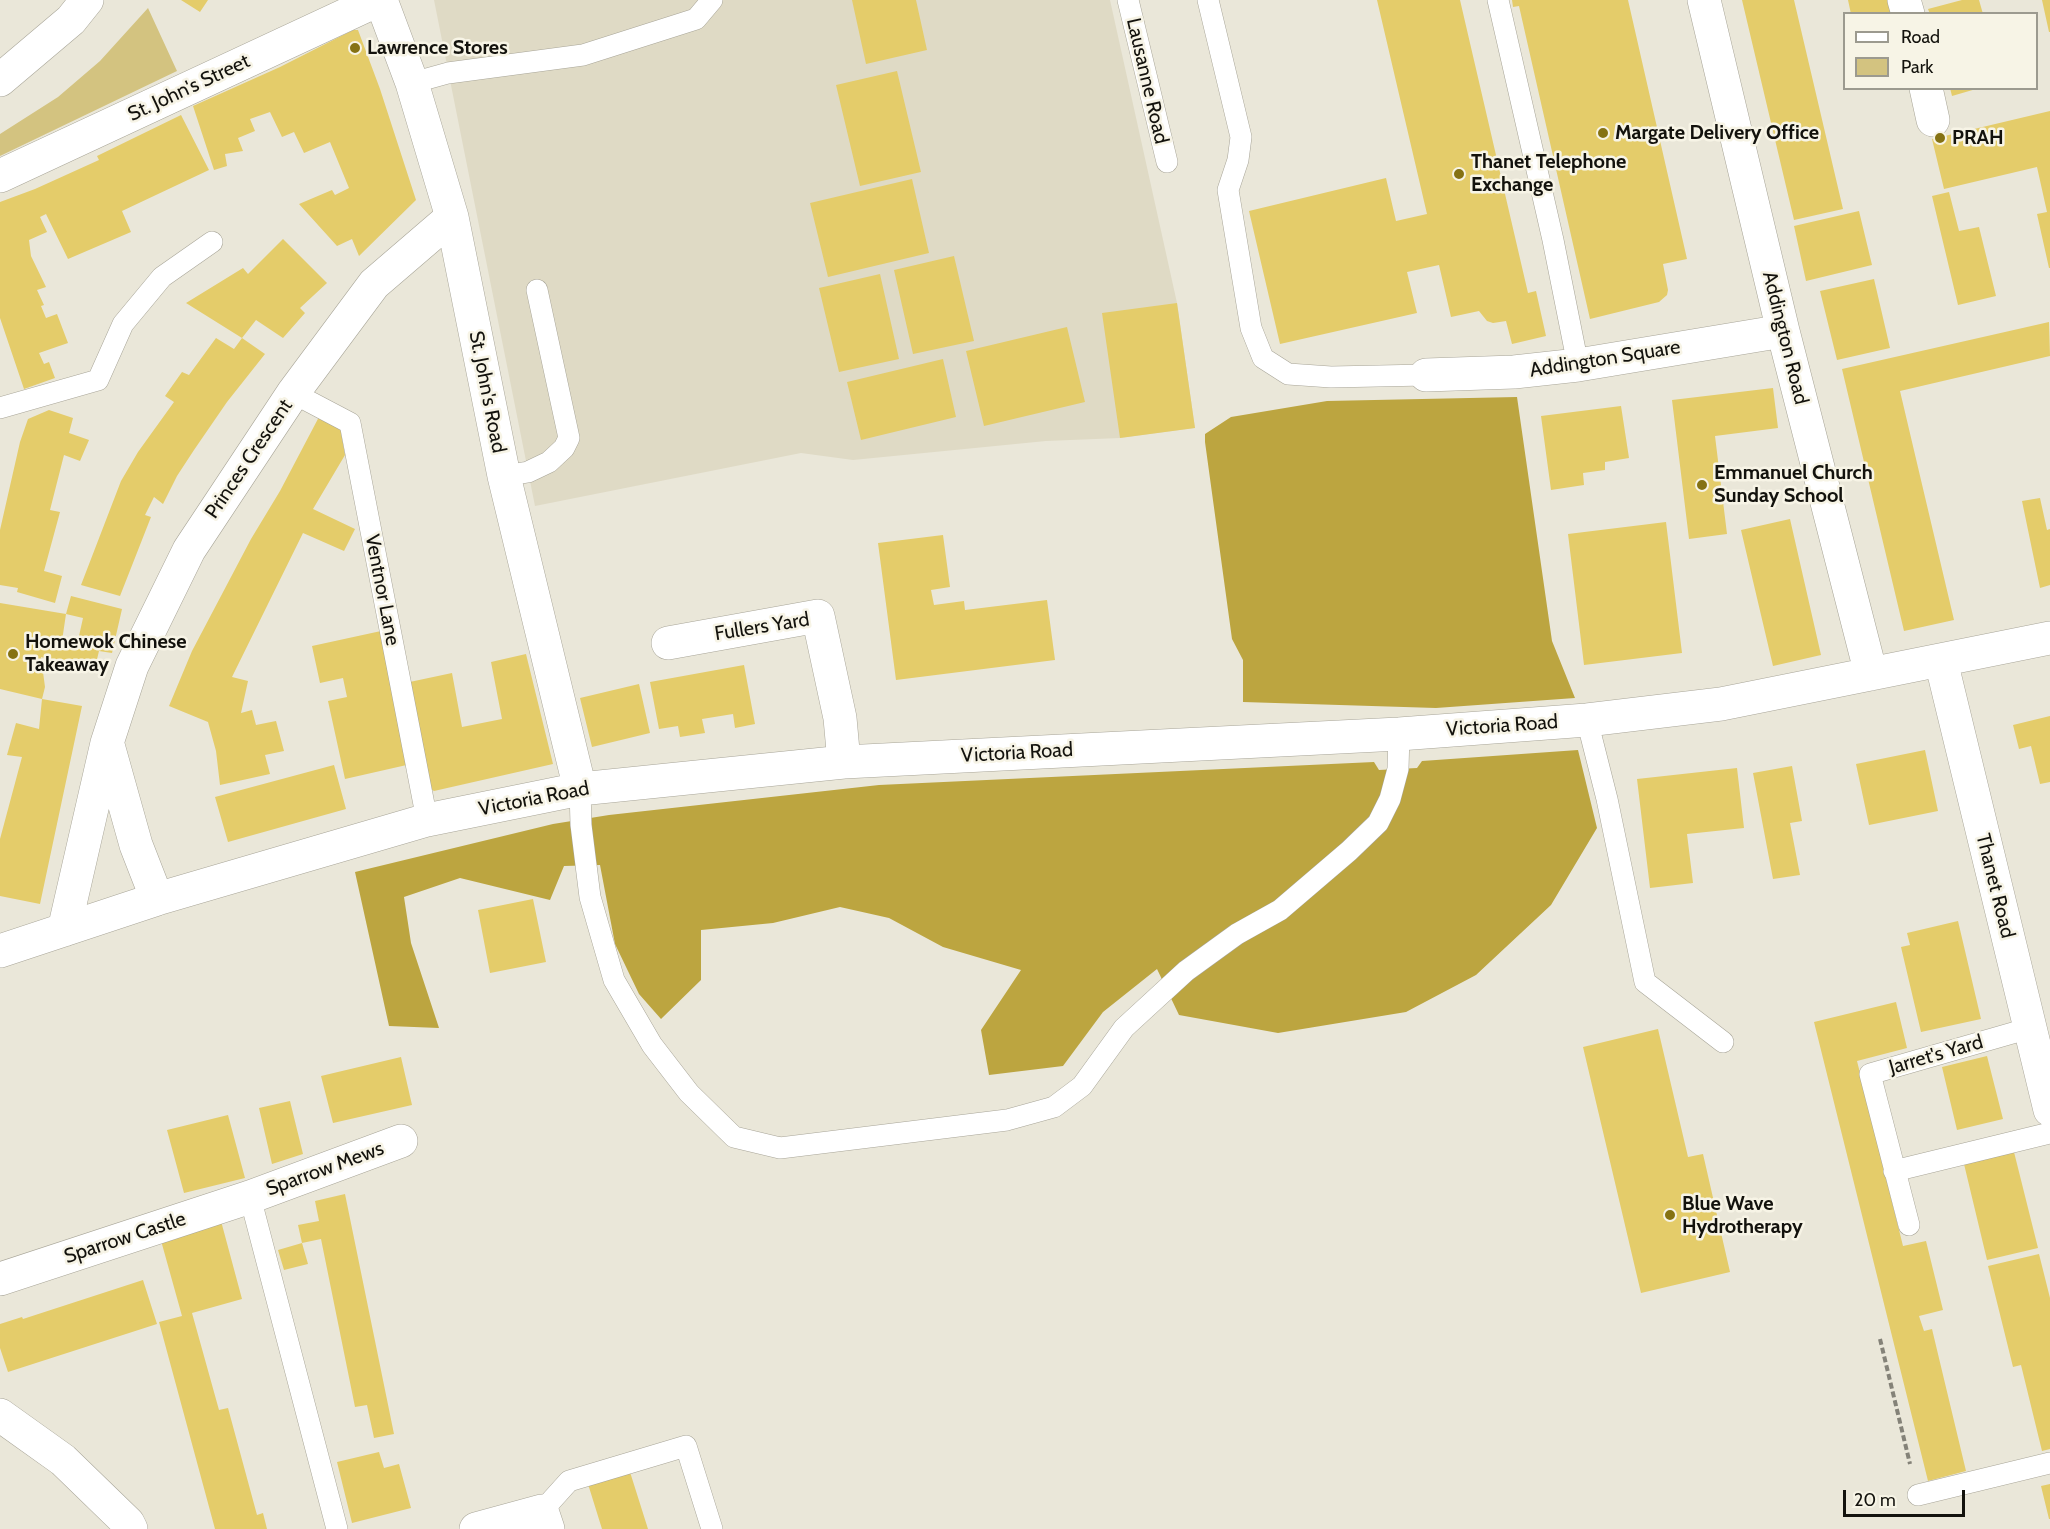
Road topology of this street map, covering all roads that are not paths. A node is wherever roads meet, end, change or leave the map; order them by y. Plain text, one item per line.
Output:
1 (87, 0) edge
2 (380, 0) edge
3 (712, 0) edge
4 (1128, 0) edge
5 (1208, 0) edge
6 (1498, 0) edge
7 (1704, 0) edge
8 (0, 80) edge
9 (412, 83) junction
10 (1926, 90) edge
11 (1933, 120) dead end
12 (1167, 162) dead end
13 (0, 176) edge
14 (452, 216) junction
15 (212, 242) dead end
16 (537, 290) dead end
17 (1783, 330) junction
18 (1578, 365) junction
19 (1426, 375) joint
20 (293, 393) junction
21 (0, 408) edge
22 (504, 476) junction
23 (2050, 638) edge
24 (668, 643) dead end
25 (1941, 661) junction
26 (1871, 674) junction
27 (1587, 720) junction
28 (1399, 734) junction
29 (107, 743) junction
30 (844, 762) junction
31 (580, 789) junction
32 (427, 820) junction
33 (157, 899) junction
34 (64, 930) junction
35 (0, 951) edge
36 (2030, 1028) junction
37 (1723, 1042) dead end
38 (2050, 1110) edge
39 (2050, 1133) edge
40 (401, 1141) dead end
41 (1894, 1172) junction
42 (249, 1197) junction
43 (1909, 1225) dead end
44 (0, 1279) edge
45 (0, 1415) edge
46 (2050, 1463) edge
47 (1918, 1494) road end
48 (545, 1520) edge
49 (131, 1529) edge
50 (337, 1529) edge
51 (476, 1529) edge
52 (712, 1529) edge

1 - 8 street
2 - 9 street, St. John's Road
2 - 13 street, St. John's Street
3 - 9 lane
4 - 12 lane, Lausanne Road
5 - 19 lane
6 - 18 lane
7 - 17 street, Addington Road
9 - 14 street, St. John's Road
10 - 11 street
14 - 20 street, Princes Crescent
14 - 22 street, St. John's Road
15 - 21 lane
16 - 22 lane
17 - 18 street, Addington Square
17 - 26 street, Addington Road
18 - 19 street, Addington Square
20 - 29 street, Princes Crescent
20 - 32 lane, Ventnor Lane
22 - 31 street, St. John's Road
23 - 25 street, Victoria Road
24 - 30 street, Fullers Yard
25 - 26 street, Victoria Road
25 - 36 street, Thanet Road
26 - 27 street, Victoria Road
27 - 28 street, Victoria Road
27 - 37 lane
28 - 30 street, Victoria Road
28 - 31 lane
29 - 33 street
29 - 34 street, Princes Crescent
30 - 31 street, Victoria Road
31 - 32 street, Victoria Road
32 - 33 street, Victoria Road
33 - 34 street, Victoria Road
34 - 35 street, Victoria Road
36 - 38 street, Thanet Road
36 - 41 lane, Jarret's Yard
39 - 41 lane
40 - 42 street, Sparrow Mews
41 - 43 lane, Jarret's Yard
42 - 44 street, Sparrow Castle
42 - 50 lane
45 - 49 street
46 - 47 lane
48 - 51 street
48 - 52 lane

